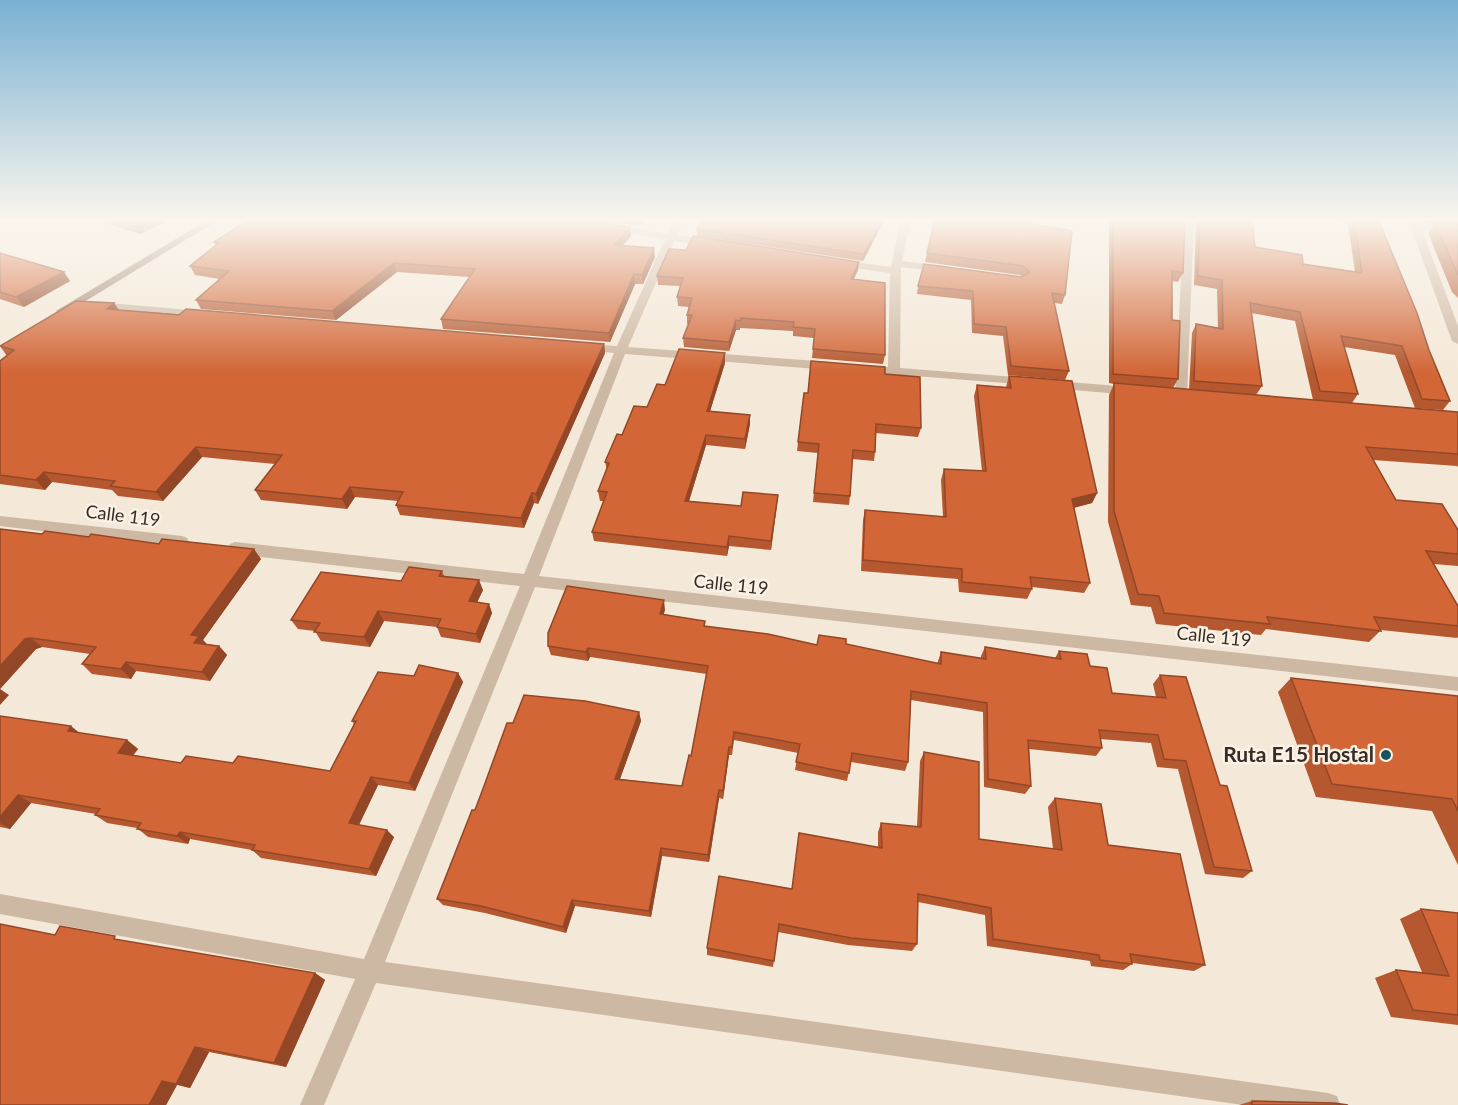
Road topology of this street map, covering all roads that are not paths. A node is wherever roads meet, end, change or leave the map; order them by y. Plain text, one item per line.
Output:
1 (129, 271) edge
2 (655, 271) edge
3 (896, 271) edge
4 (951, 271) edge
5 (958, 271) edge
6 (1187, 271) edge
7 (1432, 271) edge
8 (74, 303) junction
9 (56, 314) edge
10 (217, 315) edge
11 (1458, 341) edge
12 (573, 346) edge
13 (621, 350) junction
14 (894, 371) junction
15 (1146, 393) edge
16 (1181, 396) edge
17 (0, 521) edge
18 (200, 544) edge
19 (224, 547) edge
20 (529, 582) junction
21 (1458, 684) edge
22 (0, 904) edge
23 (370, 970) junction
24 (312, 1105) edge
25 (1328, 1105) edge

1 - 8 street
2 - 13 street
3 - 14 street
4 - 5 street
6 - 16 street
7 - 11 street
8 - 9 street
8 - 10 street
12 - 13 street
13 - 14 street
13 - 20 street
14 - 15 street
17 - 18 street, Calle 119
19 - 20 street, Calle 119
20 - 21 street, Calle 119
20 - 23 street
22 - 23 street
23 - 24 street
23 - 25 street

